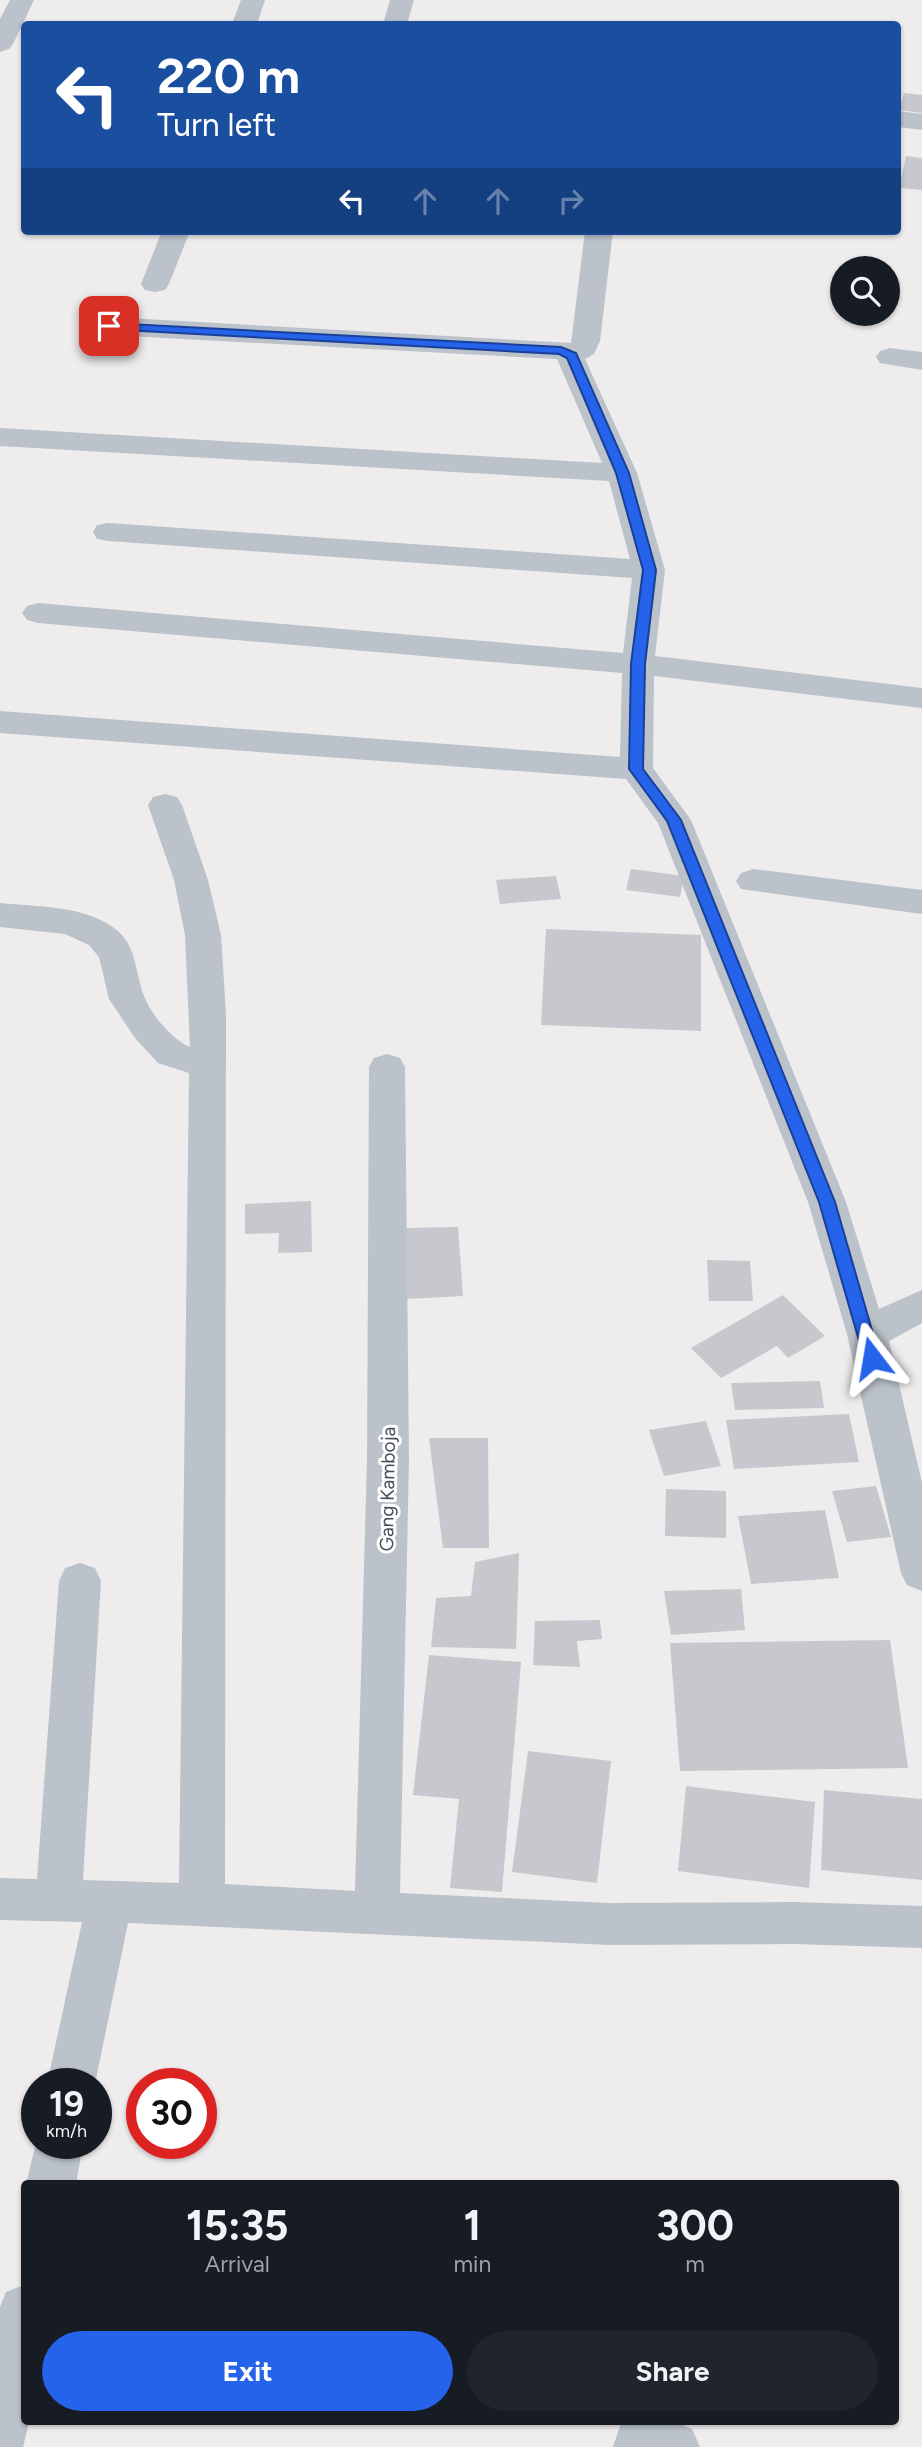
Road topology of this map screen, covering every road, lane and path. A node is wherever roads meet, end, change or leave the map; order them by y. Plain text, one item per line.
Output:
1 (22, 0) edge
2 (253, 0) edge
3 (402, 0) edge
4 (246, 21) edge
5 (396, 21) edge
6 (0, 44) edge
7 (901, 118) edge
8 (922, 122) edge
9 (174, 235) edge
10 (598, 235) edge
11 (155, 284) dead end
12 (109, 326) dead end
13 (568, 353) junction
14 (890, 357) dead end
15 (922, 360) edge
16 (0, 437) edge
17 (622, 473) junction
18 (108, 532) dead end
19 (649, 570) junction
20 (38, 613) dead end
21 (638, 664) junction
22 (922, 698) edge
23 (0, 722) edge
24 (636, 769) junction
25 (165, 805) dead end
26 (753, 881) dead end
27 (922, 902) edge
28 (0, 915) edge
29 (208, 1061) junction
30 (387, 1067) dead end
31 (922, 1306) edge
32 (867, 1334) junction
33 (922, 1573) edge
34 (80, 1581) dead end
35 (0, 1899) edge
36 (58, 1901) junction
37 (110, 1903) junction
38 (202, 1904) junction
39 (377, 1911) junction
40 (922, 1927) edge
41 (75, 2068) edge
42 (56, 2159) edge
43 (52, 2180) edge
44 (21, 2326) edge
45 (0, 2440) edge

1 - 6 street
2 - 4 street
3 - 5 street
7 - 8 street
9 - 11 street
10 - 13 street
12 - 13 street
13 - 17 street
14 - 15 street
16 - 17 street
17 - 19 street
18 - 19 street
19 - 21 street
20 - 21 street
21 - 22 street
21 - 24 street
23 - 24 street
24 - 32 street
25 - 29 street
26 - 27 street
28 - 29 street
29 - 38 street
30 - 39 street, Gang Kamboja
31 - 32 street
32 - 33 street
34 - 36 street
35 - 36 street
36 - 37 street
37 - 38 street
37 - 41 street
38 - 39 street
39 - 40 street
42 - 43 street
44 - 45 street

